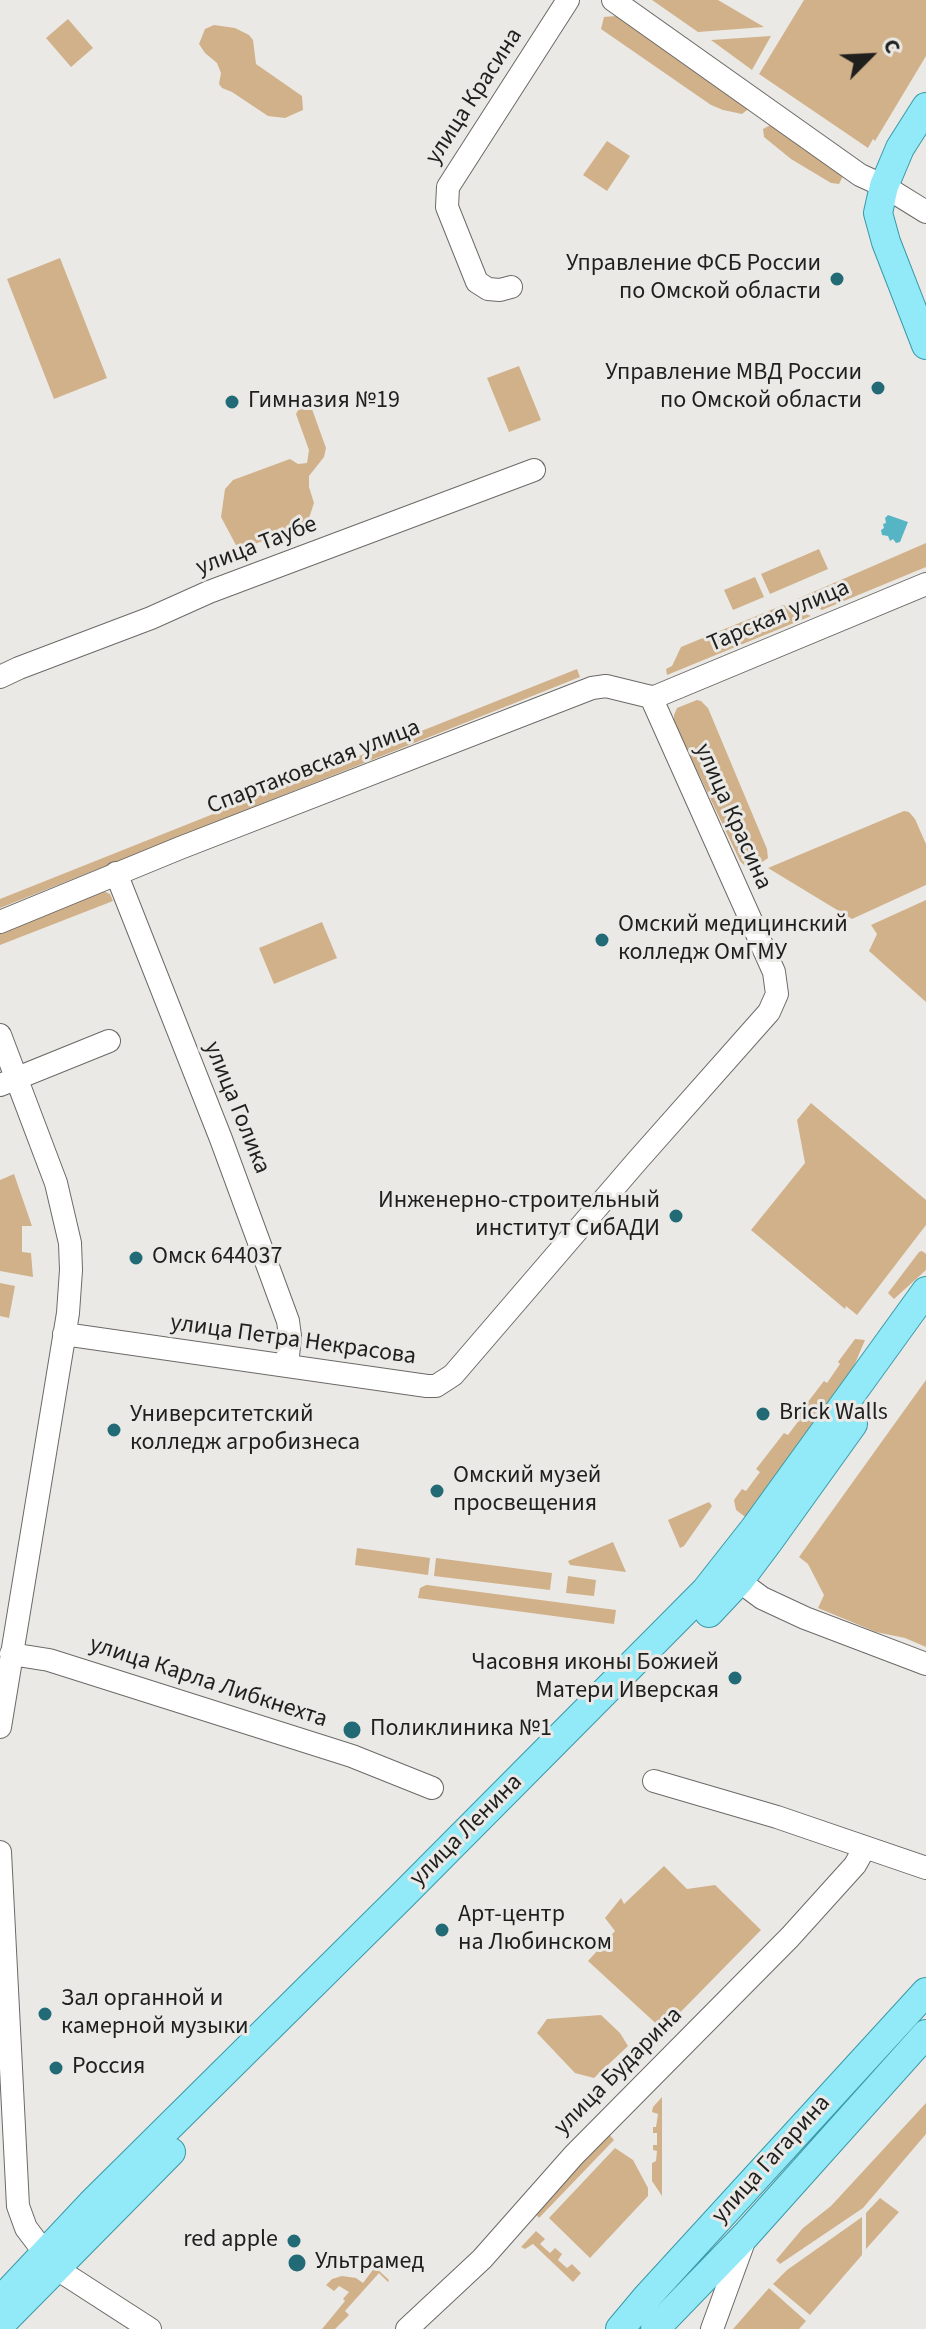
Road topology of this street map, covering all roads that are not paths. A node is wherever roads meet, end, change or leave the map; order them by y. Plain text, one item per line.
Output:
1 (568, 0) edge
2 (613, 0) edge
3 (926, 107) edge
4 (884, 186) junction
5 (926, 212) edge
6 (511, 287) dead end
7 (926, 345) edge
8 (534, 470) dead end
9 (926, 584) edge
10 (0, 677) edge
11 (651, 697) junction
12 (116, 873) junction
13 (0, 922) edge
14 (774, 1003) joint
15 (0, 1035) edge
16 (109, 1041) dead end
17 (8, 1082) edge
18 (926, 1291) edge
19 (926, 1322) edge
20 (64, 1334) junction
21 (287, 1366) junction
22 (739, 1581) junction
23 (11, 1654) junction
24 (926, 1664) edge
25 (0, 1727) edge
26 (654, 1781) dead end
27 (432, 1788) dead end
28 (864, 1849) junction
29 (0, 1852) edge
30 (926, 1868) edge
31 (926, 1992) edge
32 (926, 2034) edge
33 (746, 2235) junction
34 (61, 2269) junction
35 (4, 2314) edge
36 (150, 2329) edge
37 (407, 2329) edge
38 (620, 2329) edge
39 (655, 2329) edge
40 (712, 2329) edge

1 - 6 street, улица Красина
2 - 4 street
3 - 4 main road
4 - 5 street
4 - 7 main road
8 - 10 street, улица Таубе
9 - 11 street, Тарская улица
11 - 12 street, Спартаковская улица
11 - 14 street, улица Красина
12 - 13 street, Спартаковская улица
12 - 21 street, улица Голика
14 - 21 street, улица Петра Некрасова
15 - 17 street
16 - 17 street
17 - 20 street
18 - 34 main road, улица Ленина
19 - 22 main road, улица Ленина
20 - 21 street, улица Петра Некрасова
20 - 23 street
22 - 24 street
22 - 34 main road, улица Ленина
23 - 25 street
23 - 27 street, улица Карла Либкнехта
26 - 28 street
28 - 30 street
28 - 37 street, улица Бударина
29 - 34 street
31 - 38 main road, улица Гагарина
32 - 33 main road, улица Гагарина
33 - 39 main road, улица Гагарина
33 - 40 street
34 - 35 main road, улица Ленина
34 - 36 street

